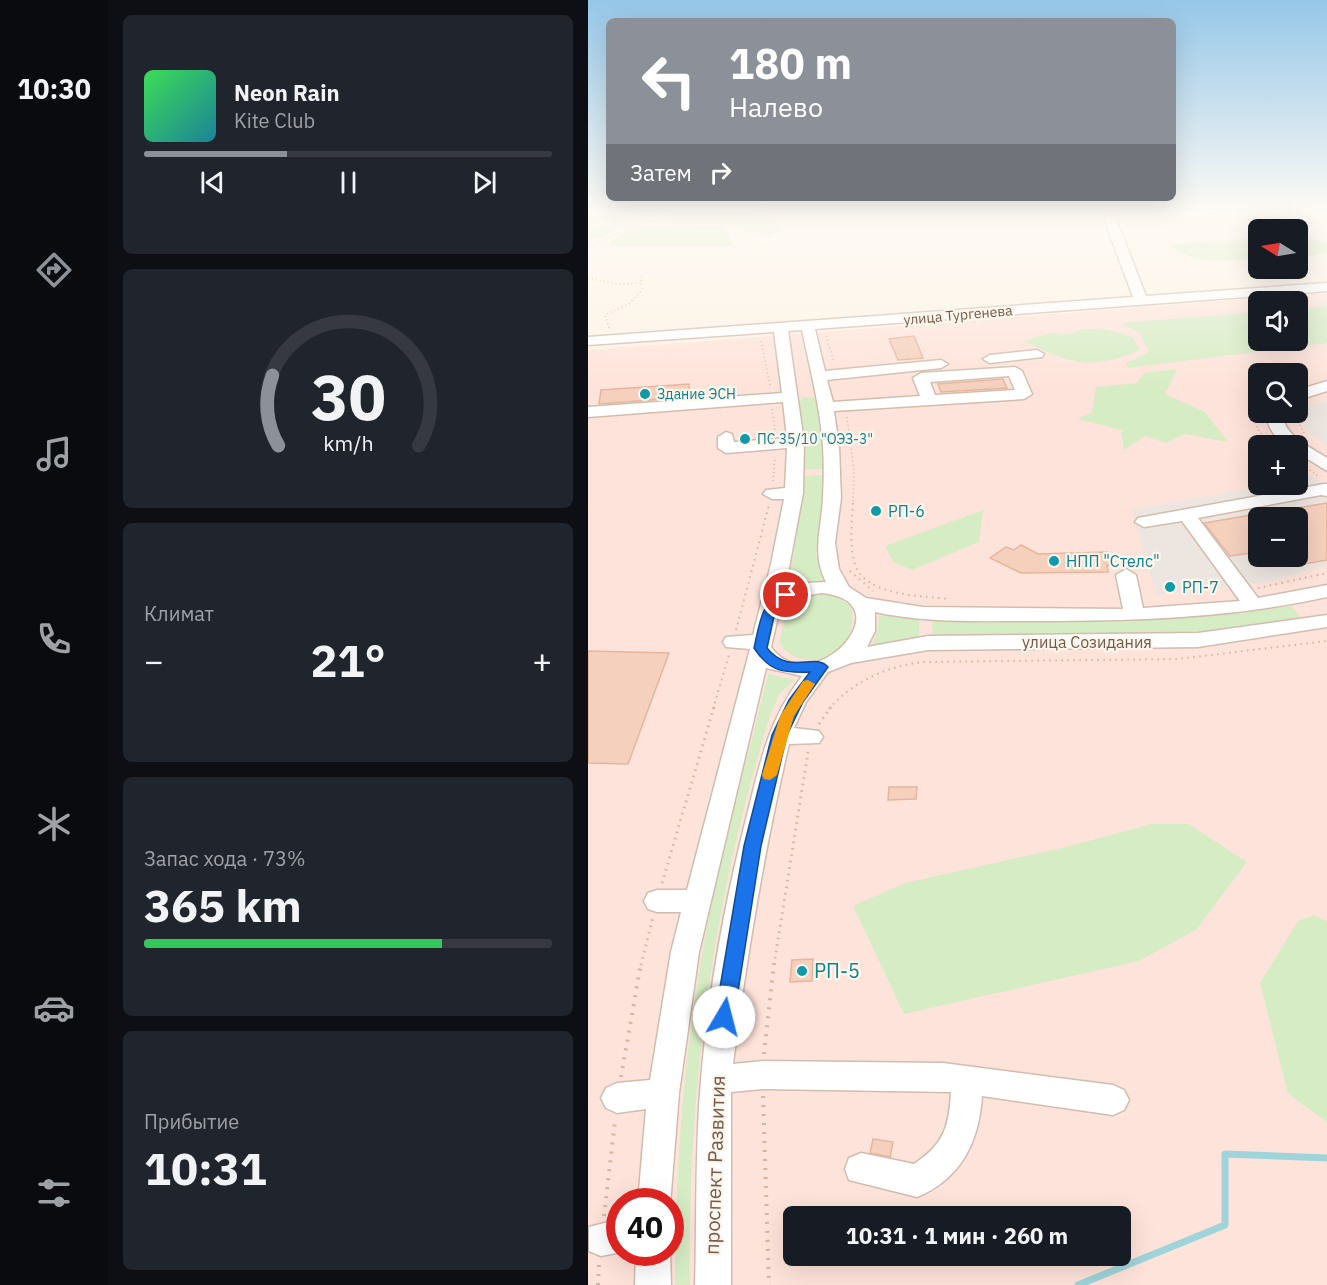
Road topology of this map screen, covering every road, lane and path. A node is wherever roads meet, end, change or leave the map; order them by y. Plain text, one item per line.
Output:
1 (1130, 271) edge
2 (640, 275) dead end
3 (588, 278) edge
4 (641, 283) junction
5 (1327, 287) edge
6 (1141, 301) junction
7 (609, 328) dead end
8 (781, 329) junction
9 (814, 330) junction
10 (826, 333) dead end
11 (760, 338) dead end
12 (588, 341) edge
13 (1037, 354) dead end
14 (827, 376) junction
15 (1327, 386) edge
16 (790, 389) junction
17 (1308, 392) edge
18 (771, 398) junction
19 (929, 400) junction
20 (837, 406) junction
21 (588, 411) edge
22 (1275, 423) edge
23 (1286, 435) edge
24 (726, 437) dead end
25 (845, 439) dead end
26 (796, 442) junction
27 (776, 444) junction
28 (1308, 449) edge
29 (1327, 466) edge
30 (1308, 470) edge
31 (845, 471) dead end
32 (854, 471) junction
33 (773, 474) junction
34 (780, 474) dead end
35 (1327, 482) edge
36 (1327, 491) edge
37 (794, 493) junction
38 (772, 494) junction
39 (1186, 514) junction
40 (1144, 522) dead end
41 (847, 568) dead end
42 (1327, 573) edge
43 (1126, 576) dead end
44 (840, 589) junction
45 (1327, 591) edge
46 (870, 598) junction
47 (1248, 598) junction
48 (955, 599) dead end
49 (935, 603) dead end
50 (956, 604) dead end
51 (769, 612) junction
52 (1135, 616) junction
53 (1325, 628) edge
54 (1327, 640) edge
55 (733, 642) junction
56 (761, 645) junction
57 (1153, 651) junction
58 (834, 662) junction
59 (780, 735) junction
60 (811, 737) junction
61 (657, 901) junction
62 (697, 901) junction
63 (763, 1075) junction
64 (716, 1080) junction
65 (967, 1080) junction
66 (663, 1093) junction
67 (617, 1098) junction
68 (1113, 1100) dead end
69 (861, 1169) dead end
70 (612, 1188) edge
71 (656, 1188) edge
72 (606, 1253) edge
73 (653, 1266) edge
74 (598, 1285) edge
75 (652, 1285) edge
76 (714, 1285) edge
77 (769, 1285) edge

1 - 6 street
2 - 4 path
3 - 4 path
4 - 7 path
5 - 6 street, улица Тургенева
6 - 9 street, улица Тургенева
8 - 9 street, улица Тургенева
8 - 12 street, улица Тургенева
8 - 16 street
9 - 14 street
9 - 14 path
10 - 14 path
11 - 18 path
13 - 14 street
14 - 16 street
14 - 20 street
15 - 17 street
16 - 18 street
16 - 26 street
18 - 21 street
18 - 27 path
19 - 19 street
19 - 20 street
20 - 25 path
20 - 32 path
20 - 44 street
22 - 23 street
24 - 27 street
26 - 27 street
26 - 37 street
27 - 33 path
28 - 29 street
30 - 35 path
31 - 32 path
32 - 48 path
33 - 34 path
33 - 38 path
36 - 39 street
37 - 38 street
37 - 51 street
38 - 55 path
39 - 40 street
39 - 47 street
41 - 46 path
42 - 47 path
43 - 52 street
44 - 46 street
44 - 51 street
45 - 47 street, улица Созидания
46 - 52 street, улица Созидания
46 - 58 street
47 - 52 street, улица Созидания
49 - 50 path
51 - 56 street
53 - 54 path
53 - 57 street, улица Созидания
54 - 57 path
55 - 56 street
55 - 61 path
56 - 58 street
56 - 62 street
57 - 58 street, улица Созидания
57 - 60 path
58 - 59 street, проспект Развития
59 - 60 street
59 - 64 street, проспект Развития
60 - 63 path
61 - 62 street
61 - 67 path
62 - 66 street
63 - 64 street
63 - 65 street
63 - 77 path
64 - 76 street, проспект Развития
65 - 68 street
65 - 69 street
66 - 67 street
66 - 71 street
67 - 70 path
72 - 74 path
73 - 75 street

